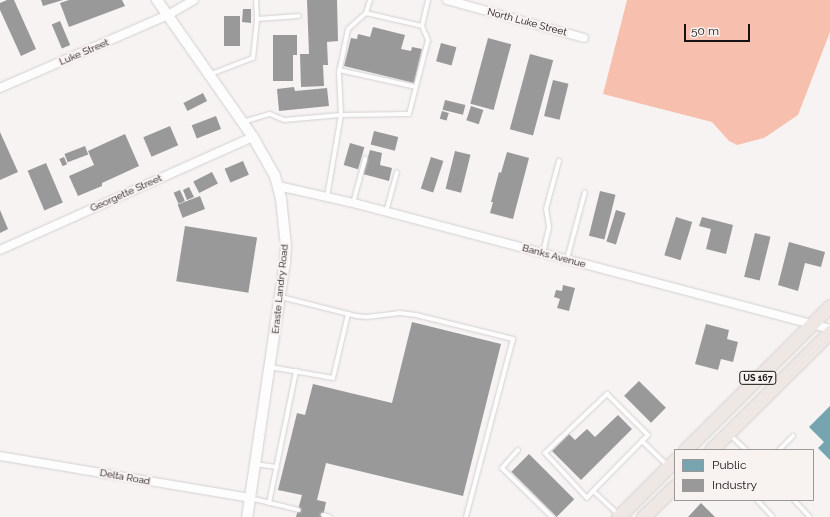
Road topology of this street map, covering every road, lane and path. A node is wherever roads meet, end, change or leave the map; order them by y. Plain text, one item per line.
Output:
1 (157, 0) edge
2 (194, 0) edge
3 (256, 0) edge
4 (370, 0) edge
5 (428, 0) edge
6 (447, 0) edge
7 (366, 13) junction
8 (168, 15) junction
9 (299, 16) dead end
10 (257, 18) junction
11 (422, 26) junction
12 (584, 38) dead end
13 (339, 70) junction
14 (209, 74) junction
15 (416, 87) junction
16 (0, 88) edge
17 (341, 115) junction
18 (242, 122) junction
19 (253, 136) junction
20 (364, 159) dead end
21 (559, 161) dead end
22 (397, 172) dead end
23 (278, 186) junction
24 (585, 192) dead end
25 (327, 197) junction
26 (353, 203) junction
27 (386, 212) junction
28 (0, 250) edge
29 (543, 253) junction
30 (567, 259) junction
31 (281, 297) junction
32 (830, 306) edge
33 (348, 314) junction
34 (813, 324) junction
35 (830, 329) edge
36 (830, 332) edge
37 (270, 367) junction
38 (296, 371) junction
39 (729, 433) junction
40 (793, 436) dead end
41 (642, 441) junction
42 (686, 449) edge
43 (712, 449) edge
44 (745, 449) edge
45 (779, 449) edge
46 (518, 450) dead end
47 (0, 456) edge
48 (672, 463) edge
49 (255, 464) junction
50 (276, 467) junction
51 (674, 487) edge
52 (593, 491) junction
53 (250, 498) junction
54 (758, 501) edge
55 (795, 501) edge
56 (269, 503) junction
57 (298, 510) dead end
58 (323, 515) dead end
59 (619, 516) edge
60 (247, 517) edge
61 (330, 517) edge
62 (466, 517) edge
63 (552, 517) edge
64 (643, 517) edge
65 (773, 517) edge
66 (810, 517) edge

1 - 8 street, Eraste Landry Road
2 - 8 street
3 - 10 lane
4 - 7 lane
5 - 11 lane
6 - 12 street, North Luke Street
7 - 11 lane
7 - 13 lane
8 - 14 street, Eraste Landry Road
8 - 16 street, Luke Street
9 - 10 lane
10 - 14 lane
11 - 15 lane
13 - 15 lane
13 - 17 lane
14 - 18 street, Eraste Landry Road
15 - 17 lane
17 - 18 lane
17 - 25 lane
18 - 19 street, Eraste Landry Road
19 - 23 street, Eraste Landry Road
19 - 28 street, Georgette Street
20 - 26 lane
21 - 29 lane
22 - 27 lane
23 - 25 street, Banks Avenue
23 - 31 street, Eraste Landry Road
24 - 30 lane
25 - 26 street, Banks Avenue
26 - 27 street, Banks Avenue
27 - 29 street, Banks Avenue
29 - 30 street, Banks Avenue
30 - 34 street, Banks Avenue
31 - 33 lane
31 - 37 street, Eraste Landry Road
32 - 34 main road, US 167
33 - 38 lane
33 - 62 lane
34 - 35 street, Banks Avenue
34 - 42 main road, US 167
36 - 39 main road, US 167
37 - 38 lane
37 - 49 street, Eraste Landry Road
38 - 50 lane
39 - 43 main road, US 167
39 - 44 lane
40 - 45 lane
41 - 48 lane
41 - 52 lane
41 - 52 lane
46 - 63 lane
47 - 53 street, Delta Road
48 - 59 main road
49 - 50 lane
49 - 53 street, Eraste Landry Road
50 - 56 lane
51 - 64 main road
52 - 59 lane
53 - 56 lane
53 - 60 street, Eraste Landry Road
54 - 65 lane
55 - 66 lane
56 - 57 lane
58 - 61 lane

